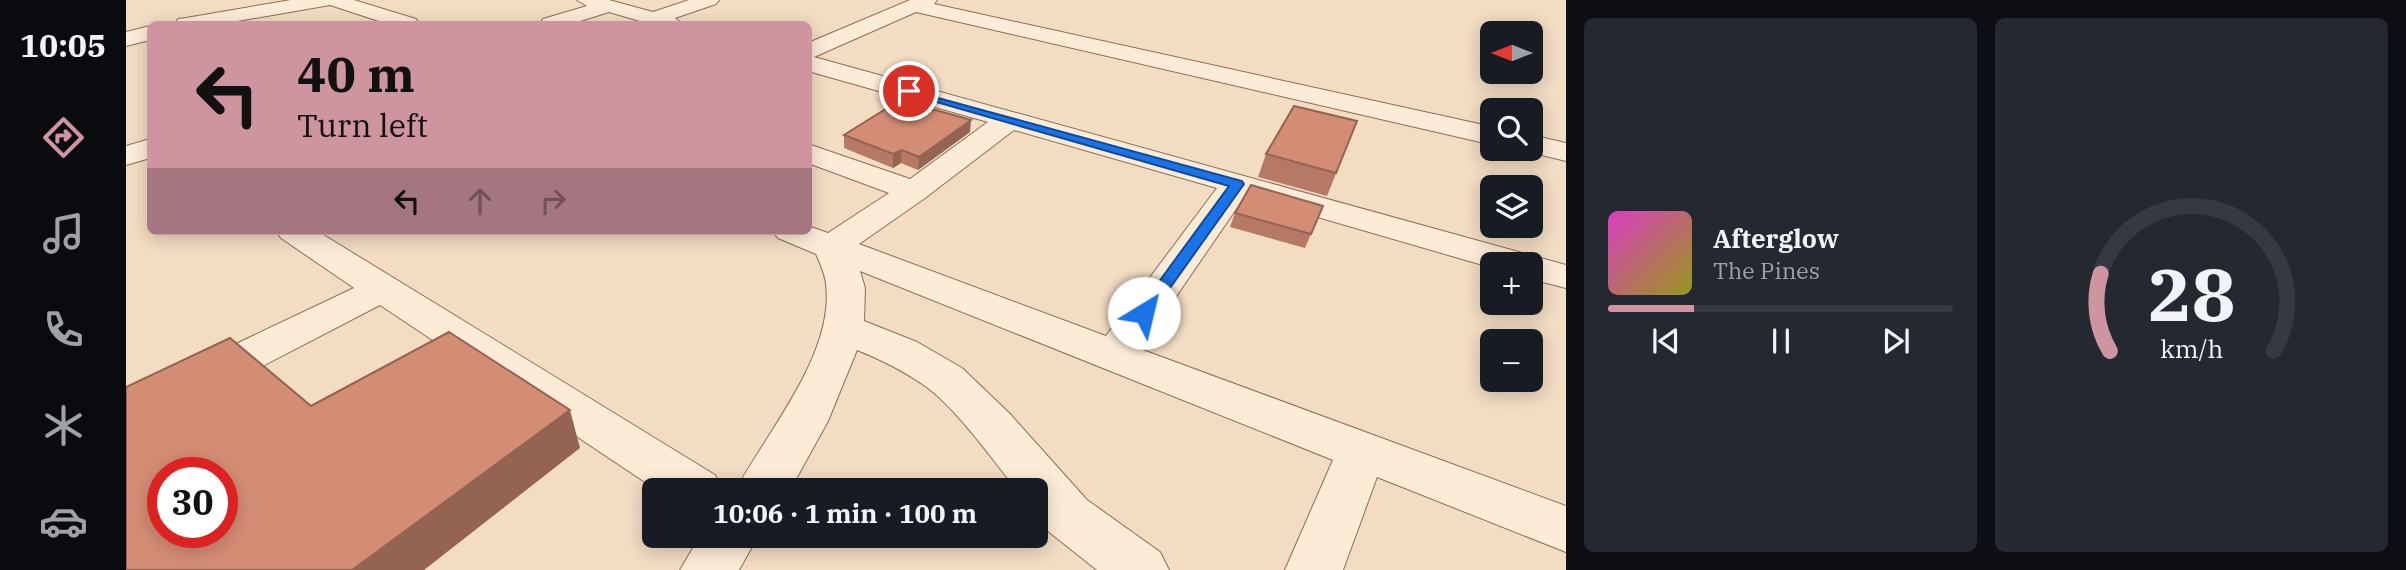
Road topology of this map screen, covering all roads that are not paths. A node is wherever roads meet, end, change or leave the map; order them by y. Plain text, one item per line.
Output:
1 (326, 0) edge
2 (334, 0) edge
3 (587, 0) edge
4 (709, 0) edge
5 (920, 3) edge
6 (608, 6) junction
7 (204, 21) edge
8 (399, 21) edge
9 (560, 21) edge
10 (660, 21) edge
11 (665, 21) edge
12 (147, 34) edge
13 (126, 39) edge
14 (812, 50) edge
15 (812, 64) edge
16 (1009, 120) junction
17 (1480, 133) edge
18 (1543, 147) edge
19 (147, 149) edge
20 (1566, 152) edge
21 (812, 154) edge
22 (126, 156) edge
23 (1237, 184) junction
24 (914, 191) junction
25 (299, 235) edge
26 (800, 235) edge
27 (831, 247) junction
28 (1480, 252) edge
29 (1543, 270) edge
30 (1566, 277) edge
31 (382, 289) junction
32 (842, 328) junction
33 (1114, 355) junction
34 (126, 416) edge
35 (1362, 451) junction
36 (678, 478) edge
37 (769, 478) edge
38 (1566, 529) edge
39 (723, 548) edge
40 (709, 570) edge
41 (1140, 570) edge
42 (1314, 570) edge

1 - 7 street
2 - 8 street
3 - 6 street
4 - 11 street
5 - 14 street
5 - 17 street
6 - 9 street
6 - 10 street
12 - 13 street
15 - 16 street
16 - 23 street
16 - 24 street
18 - 20 street
19 - 22 street
21 - 24 street
23 - 28 street
23 - 33 street
24 - 27 street
25 - 31 street
26 - 27 street
27 - 32 street
27 - 33 street
29 - 30 street
31 - 34 street
31 - 36 street
32 - 37 street
32 - 41 street
33 - 35 street
35 - 38 street
35 - 42 street
39 - 40 street

